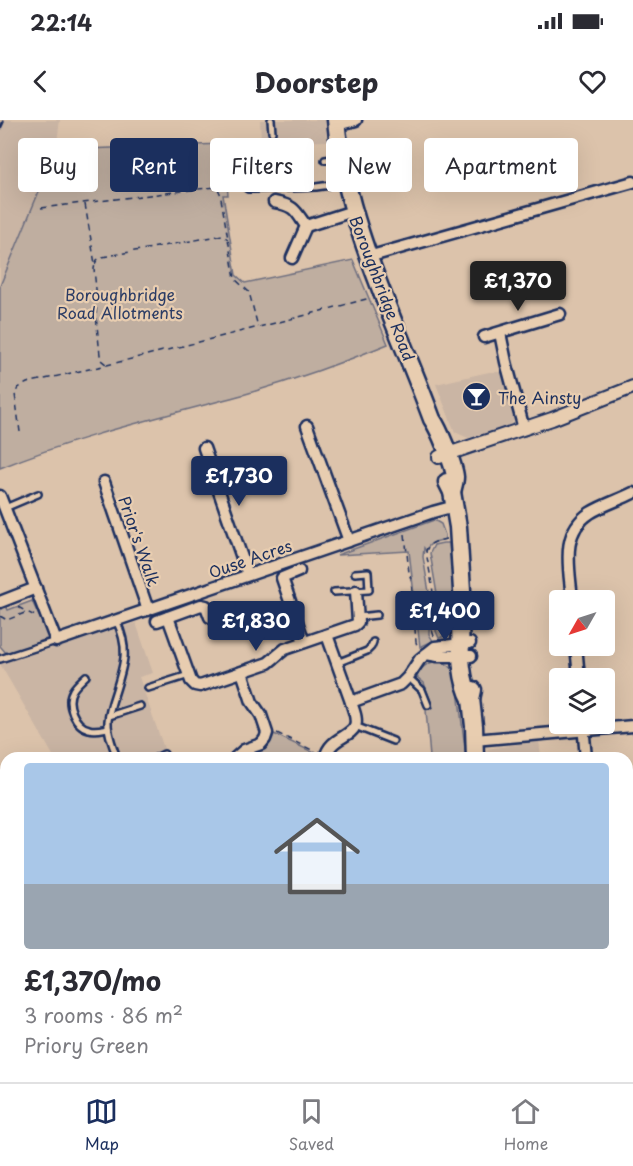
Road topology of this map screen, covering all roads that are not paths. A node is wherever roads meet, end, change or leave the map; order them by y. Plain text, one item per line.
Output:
1 (272, 120) edge
2 (356, 120) edge
3 (337, 123) edge
4 (272, 132) dead end
5 (339, 138) edge
6 (633, 182) edge
7 (349, 192) edge
8 (274, 202) dead end
9 (353, 211) junction
10 (306, 226) junction
11 (368, 257) junction
12 (292, 258) dead end
13 (560, 314) dead end
14 (500, 333) junction
15 (484, 337) dead end
16 (633, 387) edge
17 (307, 426) dead end
18 (524, 429) junction
19 (204, 448) dead end
20 (449, 453) junction
21 (104, 482) dead end
22 (633, 493) edge
23 (38, 495) dead end
24 (0, 496) edge
25 (454, 499) junction
26 (2, 509) edge
27 (349, 541) junction
28 (299, 572) dead end
29 (355, 573) dead end
30 (248, 575) junction
31 (36, 588) junction
32 (571, 590) edge
33 (356, 591) junction
34 (334, 592) dead end
35 (0, 602) edge
36 (148, 610) junction
37 (377, 615) dead end
38 (168, 617) junction
39 (210, 617) dead end
40 (358, 617) junction
41 (116, 620) junction
42 (157, 621) dead end
43 (327, 635) junction
44 (56, 641) junction
45 (304, 642) junction
46 (373, 642) dead end
47 (466, 650) junction
48 (426, 654) junction
49 (0, 659) edge
50 (337, 663) junction
51 (242, 672) junction
52 (189, 675) junction
53 (86, 676) dead end
54 (408, 677) junction
55 (148, 688) dead end
56 (351, 702) junction
57 (428, 705) dead end
58 (140, 706) dead end
59 (109, 716) junction
60 (355, 726) junction
61 (615, 726) edge
62 (633, 726) edge
63 (108, 728) junction
64 (549, 728) edge
65 (470, 734) junction
66 (584, 734) edge
67 (393, 741) dead end
68 (115, 752) edge
69 (242, 752) edge
70 (326, 752) edge
71 (474, 752) edge
72 (586, 752) edge

1 - 4 lane
2 - 3 street
3 - 5 main road, Boroughbridge Road
6 - 11 street
7 - 9 main road, Boroughbridge Road
8 - 10 street
9 - 10 street
9 - 11 main road, Boroughbridge Road
10 - 12 street
11 - 20 main road, Boroughbridge Road
13 - 14 street
14 - 15 street
14 - 18 street
16 - 18 street
17 - 27 street
18 - 20 street
19 - 30 street
20 - 25 main road, Boroughbridge Road
21 - 36 street, Prior's Walk
22 - 32 street
23 - 26 lane
24 - 26 street
25 - 27 street, Ouse Acres
25 - 47 main road, Boroughbridge Road
26 - 31 street
27 - 30 street, Ouse Acres
28 - 45 street
29 - 33 lane
30 - 36 street, Ouse Acres
31 - 35 street
31 - 44 street
33 - 34 lane
33 - 40 street
36 - 41 street, Ouse Acres
37 - 40 lane
38 - 39 street
38 - 42 street
38 - 52 street
40 - 43 street
41 - 44 street, Ouse Acres
41 - 59 lane
43 - 45 street
43 - 50 street
44 - 49 lane
45 - 51 street
46 - 50 lane
47 - 48 street
47 - 48 street
47 - 65 main road, Boroughbridge Road
48 - 54 street
50 - 56 street
51 - 52 street
51 - 69 street
52 - 55 lane
53 - 63 lane
54 - 56 street
54 - 57 lane
56 - 60 street
58 - 59 lane
59 - 63 lane
60 - 67 lane
60 - 70 street
61 - 62 street
63 - 68 lane
64 - 65 street
65 - 71 main road, Boroughbridge Road
66 - 72 street

